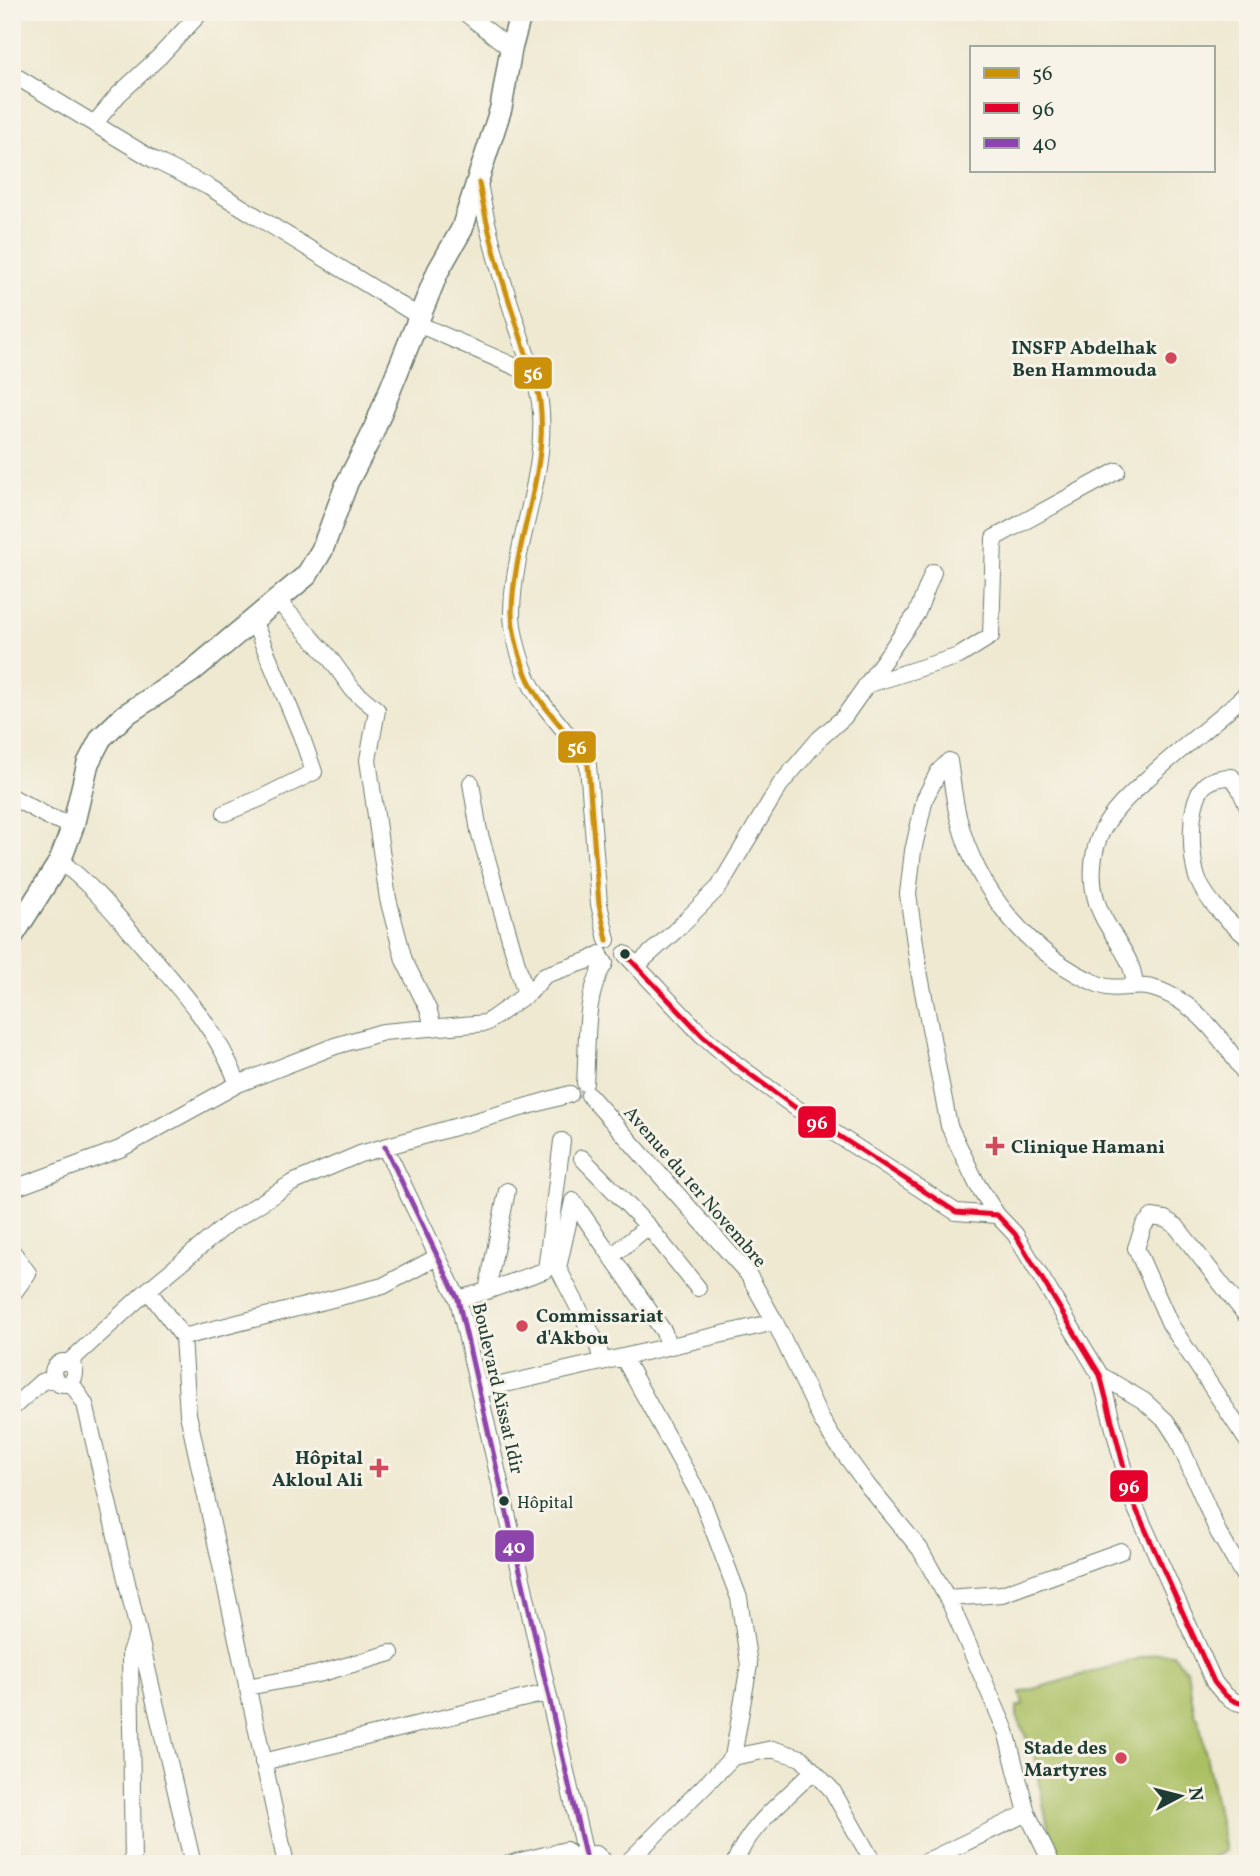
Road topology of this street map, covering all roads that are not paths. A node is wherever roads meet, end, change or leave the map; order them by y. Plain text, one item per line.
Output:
1 (201, 12) edge
2 (464, 12) edge
3 (520, 12) edge
4 (510, 49) junction
5 (12, 74) edge
6 (95, 123) junction
7 (479, 183) junction
8 (419, 320) junction
9 (532, 374) junction
10 (1117, 471) dead end
11 (933, 572) dead end
12 (277, 600) junction
13 (253, 620) junction
14 (866, 685) junction
15 (1248, 692) edge
16 (471, 783) dead end
17 (12, 797) edge
18 (1248, 808) edge
19 (225, 813) dead end
20 (73, 826) junction
21 (60, 861) junction
22 (12, 937) edge
23 (1248, 938) edge
24 (604, 953) junction
25 (631, 960) junction
26 (1134, 985) junction
27 (526, 995) junction
28 (433, 1028) junction
29 (1248, 1077) edge
30 (238, 1084) junction
31 (587, 1089) junction
32 (562, 1141) dead end
33 (385, 1147) junction
34 (582, 1158) dead end
35 (12, 1170) edge
36 (17, 1187) edge
37 (507, 1191) dead end
38 (997, 1214) junction
39 (648, 1226) junction
40 (12, 1251) edge
41 (437, 1257) junction
42 (611, 1257) junction
43 (698, 1288) dead end
44 (148, 1290) junction
45 (487, 1291) junction
46 (12, 1295) edge
47 (458, 1299) junction
48 (1248, 1318) edge
49 (775, 1322) junction
50 (183, 1337) junction
51 (668, 1346) junction
52 (623, 1357) junction
53 (602, 1362) junction
54 (68, 1363) junction
55 (1100, 1375) junction
56 (55, 1378) junction
57 (71, 1382) junction
58 (479, 1390) junction
59 (12, 1408) edge
60 (1248, 1442) edge
61 (1121, 1551) dead end
62 (1248, 1583) edge
63 (947, 1598) junction
64 (138, 1632) junction
65 (391, 1653) dead end
66 (247, 1687) junction
67 (546, 1693) junction
68 (1248, 1704) edge
69 (733, 1757) junction
70 (263, 1762) junction
71 (813, 1771) junction
72 (1027, 1813) junction
73 (579, 1860) edge
74 (133, 1864) edge
75 (193, 1864) edge
76 (286, 1864) edge
77 (508, 1864) edge
78 (607, 1864) edge
79 (626, 1864) edge
80 (734, 1864) edge
81 (874, 1864) edge
82 (920, 1864) edge
83 (1052, 1864) edge

1 - 6 street
2 - 4 street
3 - 4 main road
4 - 7 main road
5 - 6 street
6 - 8 street
7 - 8 main road
7 - 9 street
8 - 9 street
8 - 12 main road
9 - 24 street
10 - 14 street
11 - 14 street
12 - 13 main road
12 - 28 street
13 - 19 street
13 - 20 main road
14 - 25 street
15 - 26 street
16 - 27 street
17 - 20 street
18 - 23 street
20 - 21 main road
21 - 22 main road
21 - 30 street
24 - 25 street
24 - 25 street
24 - 27 street
24 - 31 street
25 - 38 street
26 - 29 street
26 - 38 street
27 - 28 street
28 - 30 street
30 - 36 street
31 - 33 street
31 - 49 street, Avenue du 1er Novembre
32 - 45 street
33 - 41 street, Boulevard Aïssat Idir
33 - 44 street
34 - 39 street
35 - 36 street
37 - 45 street
38 - 55 street
39 - 42 street
39 - 43 street
40 - 46 street
41 - 47 street, Boulevard Aïssat Idir
41 - 50 street
42 - 51 street
42 - 53 street
44 - 50 street
44 - 54 street
45 - 47 street
47 - 58 street, Boulevard Aïssat Idir
48 - 60 street
49 - 51 street
49 - 63 street, Avenue du 1er Novembre
50 - 66 street
51 - 52 street
52 - 53 street
52 - 69 street
53 - 58 street
54 - 56 street
54 - 57 street
55 - 62 street
55 - 68 street
56 - 57 street
56 - 59 street
57 - 64 street
58 - 67 street, Boulevard Aïssat Idir
61 - 63 street
63 - 72 street, Avenue du 1er Novembre
64 - 74 street
64 - 75 street
65 - 66 street
66 - 70 street
67 - 70 street
67 - 73 street, Boulevard Aïssat Idir
69 - 71 street
69 - 79 street
70 - 76 street
71 - 80 street
71 - 81 street
72 - 82 street
72 - 83 street, Avenue du 1er Novembre
73 - 77 street
73 - 78 street

